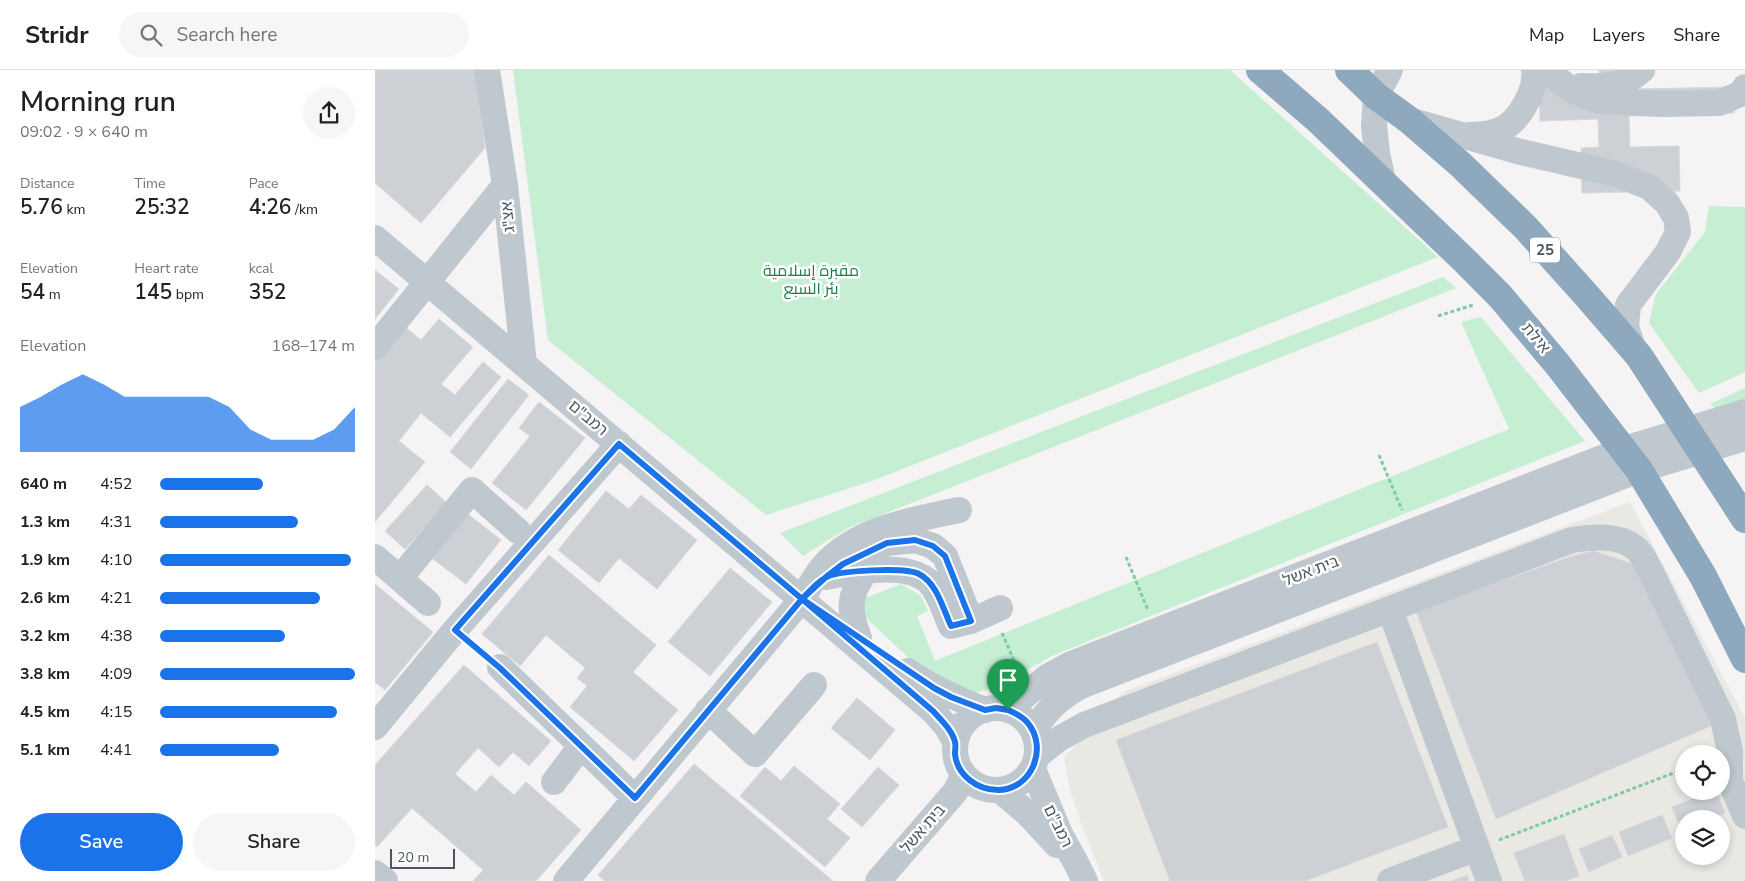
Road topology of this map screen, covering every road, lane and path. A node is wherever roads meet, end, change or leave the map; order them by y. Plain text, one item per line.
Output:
1 (487, 70) edge
2 (1260, 70) edge
3 (1349, 70) edge
4 (1390, 70) edge
5 (1534, 70) edge
6 (1642, 70) edge
7 (1553, 77) edge
8 (1740, 89) edge
9 (1376, 96) junction
10 (1409, 120) junction
11 (1457, 134) junction
12 (1383, 181) junction
13 (505, 185) junction
14 (375, 238) edge
15 (428, 283) junction
16 (1501, 296) junction
17 (1438, 316) dead end
18 (375, 347) edge
19 (1634, 350) junction
20 (524, 364) junction
21 (1745, 412) edge
22 (1687, 429) junction
23 (1745, 438) edge
24 (619, 444) junction
25 (1702, 452) junction
26 (1379, 455) dead end
27 (1632, 460) junction
28 (959, 510) dead end
29 (1745, 519) edge
30 (518, 531) dead end
31 (1412, 532) junction
32 (375, 557) edge
33 (1126, 557) dead end
34 (867, 570) junction
35 (826, 577) junction
36 (399, 578) junction
37 (802, 599) junction
38 (428, 603) dead end
39 (1390, 609) junction
40 (988, 614) junction
41 (455, 630) junction
42 (1156, 631) junction
43 (859, 638) junction
44 (1745, 659) edge
45 (1016, 664) dead end
46 (500, 668) joint
47 (814, 686) dead end
48 (708, 710) junction
49 (996, 710) junction
50 (375, 727) edge
51 (1033, 730) junction
52 (955, 742) junction
53 (581, 746) junction
54 (1035, 763) junction
55 (1675, 772) edge
56 (964, 775) junction
57 (554, 782) dead end
58 (1000, 790) junction
59 (635, 798) junction
60 (1745, 816) edge
61 (1477, 848) junction
62 (375, 873) edge
63 (385, 881) edge
64 (566, 881) edge
65 (878, 881) edge
66 (1083, 881) edge
67 (1390, 881) edge
68 (1489, 881) edge

1 - 13 street, אצ"ג
2 - 12 highway, אילת
3 - 9 highway, 25
4 - 9 street
5 - 11 street
6 - 7 street
7 - 8 street
9 - 10 highway, 25
9 - 12 street
10 - 11 street
10 - 19 highway, 25
11 - 19 street
12 - 16 highway, אילת
13 - 15 street
13 - 20 street, אצ"ג
14 - 15 street, רמב"ם
15 - 18 street
15 - 20 street, רמב"ם
16 - 17 path
16 - 27 highway, אילת
19 - 22 highway, 25
20 - 24 street, רמב"ם
21 - 22 street
22 - 25 highway, 25
22 - 27 street
23 - 25 street
24 - 37 street, רמב"ם
24 - 41 street
25 - 27 street
25 - 29 highway, 25
26 - 31 path
27 - 31 street, בית אשל
27 - 44 highway, אילת
27 - 51 street, בית אשל
28 - 37 street
30 - 36 street
31 - 42 street, בית אשל
32 - 36 street
33 - 42 path
34 - 35 street
34 - 40 street
34 - 43 street
35 - 37 street
35 - 40 street
36 - 38 street
37 - 43 street, רמב"ם
37 - 48 street
37 - 52 street, רמב"ם
39 - 54 street
39 - 60 street
39 - 61 street
40 - 45 path
41 - 46 path
41 - 50 street
42 - 49 street, בית אשל
43 - 49 street, רמב"ם
46 - 53 street
47 - 48 street
48 - 59 street
49 - 51 street
49 - 52 street
51 - 54 street
52 - 56 street
53 - 57 street
53 - 59 street
54 - 58 street
54 - 66 street, רמב"ם
55 - 61 path
56 - 58 street
56 - 65 street, בית אשל
58 - 66 street, רמב"ם
59 - 64 street
61 - 67 street
61 - 68 street
62 - 63 street

